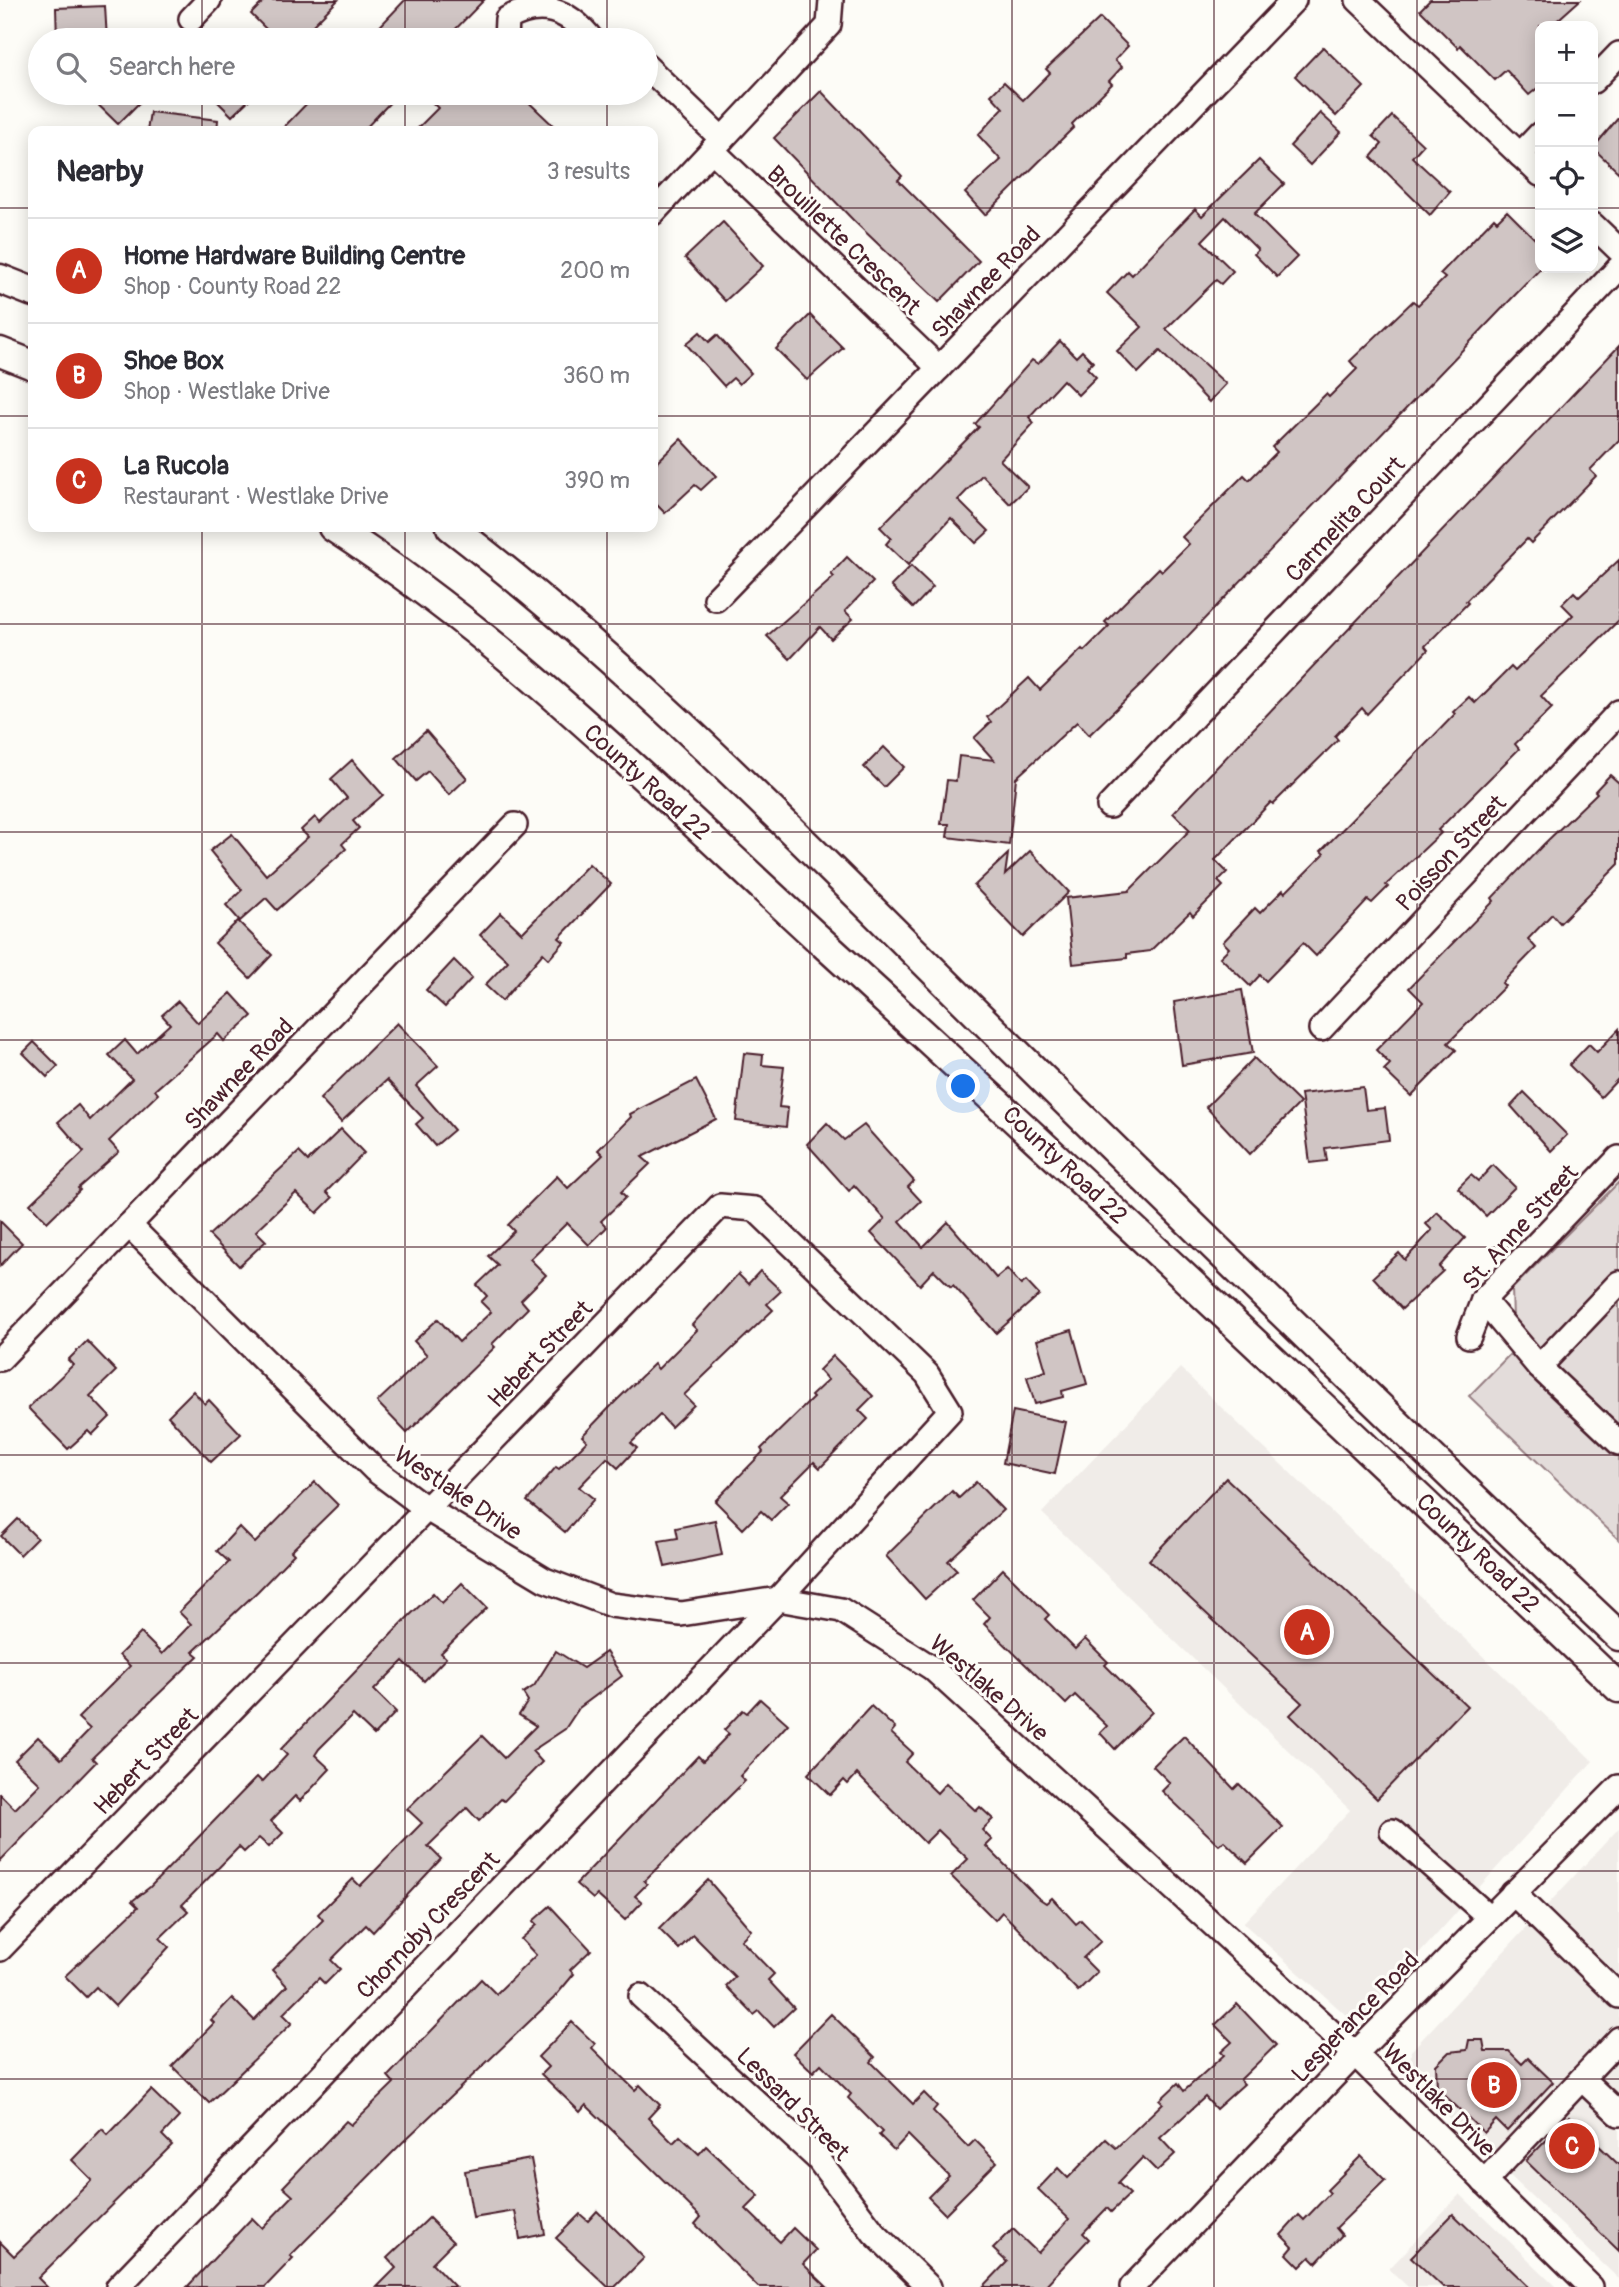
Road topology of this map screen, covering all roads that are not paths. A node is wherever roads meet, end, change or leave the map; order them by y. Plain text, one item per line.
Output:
1 (209, 0) edge
2 (831, 0) edge
3 (1294, 0) edge
4 (1358, 0) edge
5 (191, 19) dead end
6 (507, 28) edge
7 (582, 28) edge
8 (1619, 54) edge
9 (1598, 76) edge
10 (658, 79) edge
11 (1535, 139) edge
12 (717, 144) junction
13 (1520, 155) junction
14 (1535, 169) edge
15 (658, 208) edge
16 (1598, 230) edge
17 (1619, 250) edge
18 (1619, 268) edge
19 (0, 279) edge
20 (28, 290) edge
21 (0, 352) edge
22 (28, 363) edge
23 (939, 368) junction
24 (340, 532) edge
25 (456, 532) edge
26 (716, 599) dead end
27 (1619, 712) edge
28 (1109, 806) dead end
29 (515, 825) dead end
30 (1321, 1029) dead end
31 (1619, 1158) edge
32 (130, 1225) junction
33 (1619, 1283) edge
34 (1483, 1300) junction
35 (1469, 1336) dead end
36 (0, 1359) edge
37 (1539, 1367) junction
38 (1619, 1443) edge
39 (427, 1509) junction
40 (778, 1599) junction
41 (1619, 1636) edge
42 (1619, 1688) edge
43 (1619, 1787) edge
44 (1392, 1831) dead end
45 (1513, 1893) junction
46 (1489, 1917) junction
47 (0, 1949) edge
48 (641, 1996) dead end
49 (1619, 1996) edge
50 (1619, 2039) edge
51 (1355, 2054) junction
52 (1582, 2079) junction
53 (1619, 2114) edge
54 (1484, 2182) junction
55 (118, 2287) edge
56 (929, 2287) edge
57 (1132, 2287) edge
58 (1591, 2287) edge

1 - 5 street
2 - 12 street
3 - 23 street, Shawnee Road
4 - 13 street
6 - 7 street
8 - 9 street
10 - 12 street, Brouillette Crescent
11 - 13 street
12 - 15 street
12 - 23 street, Brouillette Crescent
13 - 14 street
16 - 17 street
18 - 28 street, Carmelita Court
19 - 20 main road
21 - 22 main road
23 - 26 street, Shawnee Road
24 - 42 main road, County Road 22
25 - 41 main road, County Road 22
27 - 30 street, Poisson Street
29 - 32 street, Shawnee Road
31 - 34 street, St. Anne Street
32 - 36 street, Shawnee Road
32 - 39 street, Westlake Drive
33 - 37 street
34 - 35 street, St. Anne Street
34 - 37 street
37 - 38 street
39 - 40 street, Westlake Drive
39 - 40 street, Hebert Street
39 - 47 street, Hebert Street
40 - 51 street, Westlake Drive
40 - 55 street, Chornoby Crescent
43 - 45 street, Lesperance Road
44 - 46 street
45 - 46 street, Lesperance Road
45 - 49 street
46 - 51 street, Lesperance Road
48 - 56 street, Lessard Street
50 - 52 street
51 - 54 street, Westlake Drive
51 - 57 street, Lesperance Road
52 - 53 street
52 - 54 street
54 - 58 street, Westlake Drive

